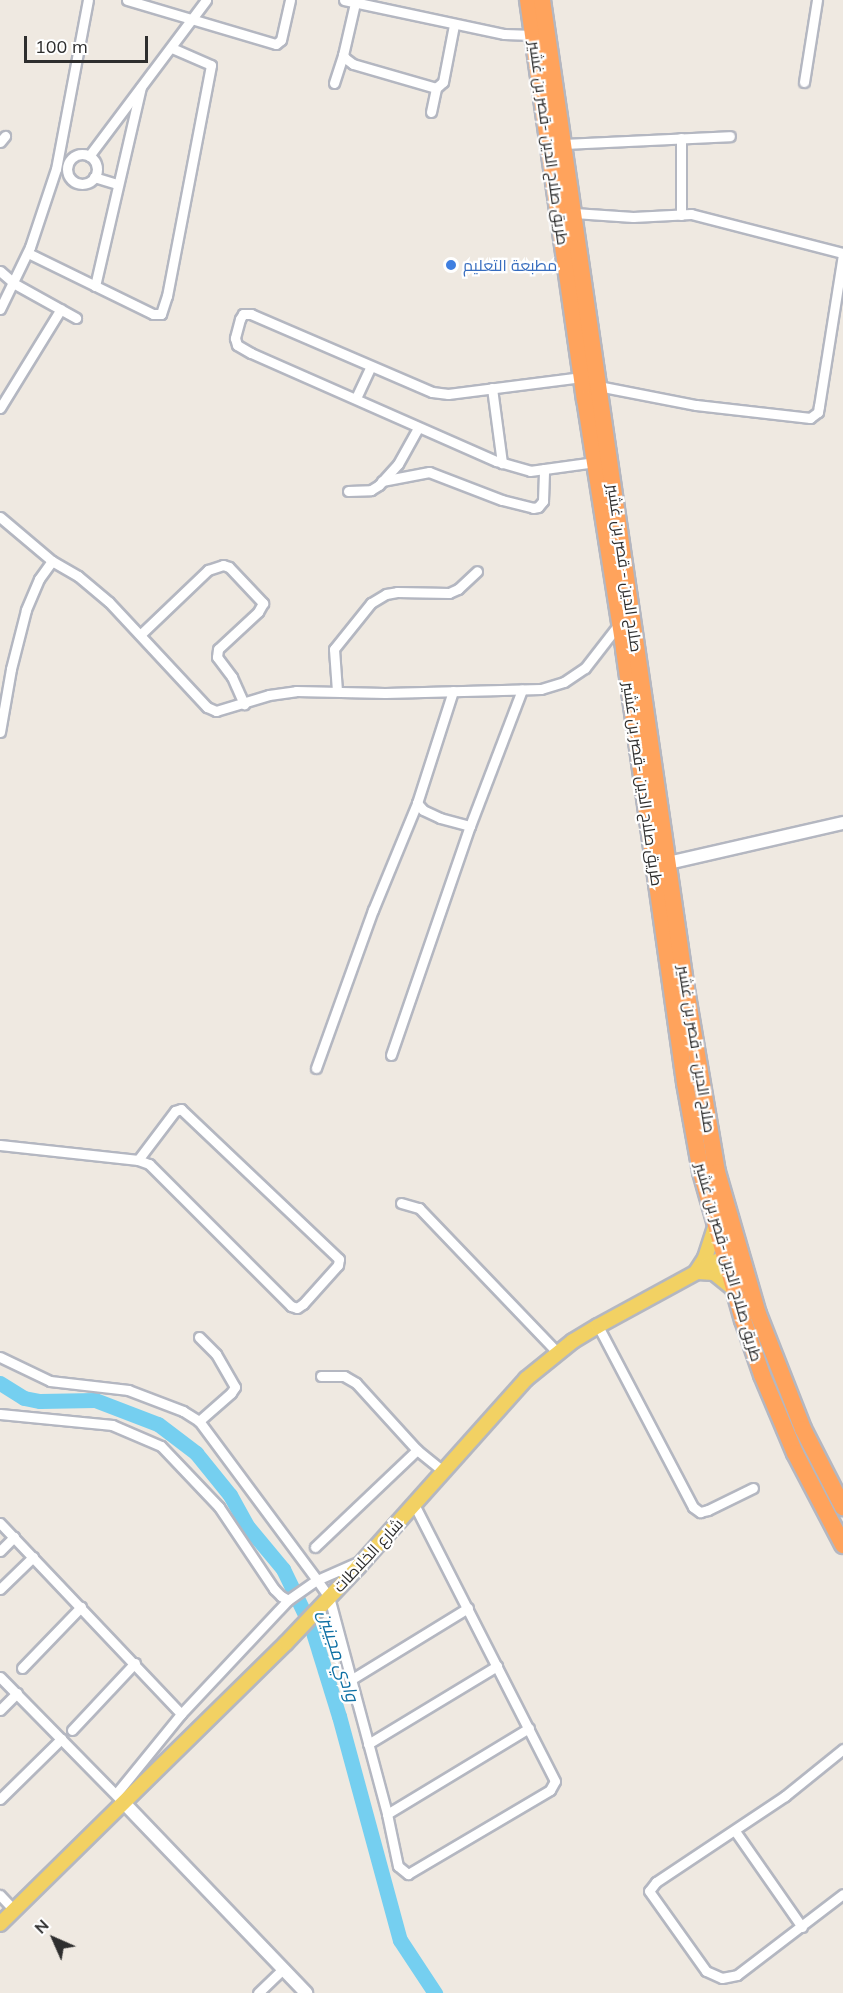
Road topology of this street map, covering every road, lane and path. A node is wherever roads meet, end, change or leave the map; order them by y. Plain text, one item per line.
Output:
1 (88, 0) edge
2 (127, 0) edge
3 (206, 0) edge
4 (290, 0) edge
5 (344, 0) edge
6 (528, 0) edge
7 (542, 0) edge
8 (817, 0) edge
9 (355, 3) junction
10 (190, 21) junction
11 (454, 25) junction
12 (533, 35) junction
13 (172, 48) junction
14 (343, 55) junction
15 (804, 82) dead end
16 (334, 83) dead end
17 (141, 87) junction
18 (436, 88) junction
19 (431, 112) dead end
20 (730, 136) dead end
21 (681, 138) junction
22 (563, 144) junction
23 (89, 156) junction
24 (56, 170) junction
25 (66, 171) junction
26 (94, 177) junction
27 (117, 184) junction
28 (574, 213) junction
29 (681, 215) junction
30 (28, 253) junction
31 (843, 254) edge
32 (0, 271) edge
33 (15, 284) junction
34 (95, 286) junction
35 (0, 309) edge
36 (61, 309) junction
37 (76, 318) dead end
38 (371, 366) junction
39 (582, 377) junction
40 (598, 386) junction
41 (492, 388) junction
42 (356, 398) junction
43 (0, 408) edge
44 (418, 428) junction
45 (595, 462) junction
46 (502, 463) junction
47 (544, 469) junction
48 (382, 481) junction
49 (348, 491) dead end
50 (0, 518) edge
51 (52, 561) junction
52 (477, 571) dead end
53 (620, 623) junction
54 (141, 634) junction
55 (522, 690) junction
56 (453, 691) junction
57 (337, 692) junction
58 (244, 704) junction
59 (0, 732) edge
60 (417, 803) junction
61 (843, 823) edge
62 (470, 826) junction
63 (669, 863) junction
64 (391, 1055) dead end
65 (316, 1068) dead end
66 (0, 1145) edge
67 (138, 1160) junction
68 (709, 1172) junction
69 (401, 1203) dead end
70 (716, 1225) junction
71 (731, 1253) junction
72 (696, 1272) junction
73 (734, 1289) junction
74 (598, 1326) junction
75 (199, 1337) dead end
76 (558, 1353) junction
77 (0, 1357) edge
78 (321, 1376) dead end
79 (0, 1414) edge
80 (200, 1422) junction
81 (417, 1450) junction
82 (443, 1471) junction
83 (753, 1488) dead end
84 (414, 1504) junction
85 (843, 1507) edge
86 (0, 1522) edge
87 (14, 1537) junction
88 (843, 1545) edge
89 (315, 1547) dead end
90 (0, 1551) edge
91 (33, 1557) junction
92 (365, 1559) junction
93 (316, 1580) junction
94 (0, 1589) edge
95 (330, 1598) junction
96 (288, 1600) junction
97 (81, 1607) junction
98 (468, 1608) junction
99 (135, 1664) junction
100 (497, 1666) junction
101 (22, 1668) dead end
102 (0, 1677) edge
103 (352, 1679) junction
104 (17, 1693) junction
105 (0, 1710) edge
106 (181, 1714) junction
107 (529, 1728) junction
108 (72, 1730) dead end
109 (61, 1739) junction
110 (368, 1744) junction
111 (843, 1749) edge
112 (0, 1799) edge
113 (121, 1799) junction
114 (387, 1814) junction
115 (735, 1831) junction
116 (843, 1894) edge
117 (0, 1895) edge
118 (14, 1910) junction
119 (0, 1924) edge
120 (802, 1927) junction
121 (283, 1969) junction
122 (258, 1993) edge
123 (306, 1993) edge

1 - 24 street
2 - 10 street
3 - 10 street
4 - 10 street
5 - 9 street
6 - 12 highway, طريق صلاح الدين -قصر بن غشير
7 - 22 highway, صلاح الدين - قصر بن غشير
8 - 15 street
9 - 11 street
9 - 14 street
10 - 13 street
11 - 12 street
11 - 18 street
12 - 39 highway, طريق صلاح الدين -قصر بن غشير
13 - 17 street
13 - 34 street
14 - 16 street
14 - 18 street
17 - 23 street
17 - 27 street
18 - 19 street
20 - 21 street
21 - 22 street
21 - 29 street
22 - 28 highway, صلاح الدين - قصر بن غشير
23 - 25 street
23 - 26 street
24 - 25 street
24 - 30 street
25 - 26 street
26 - 27 street
27 - 34 street
28 - 29 street
28 - 40 highway, صلاح الدين - قصر بن غشير
29 - 31 street
30 - 33 street
30 - 34 street
31 - 40 street
32 - 33 street
33 - 35 street
33 - 36 street
36 - 37 street
36 - 43 street
38 - 41 street
38 - 42 street
38 - 42 street
39 - 41 street
39 - 45 highway, طريق صلاح الدين -قصر بن غشير
40 - 63 highway, صلاح الدين - قصر بن غشير
41 - 46 street
42 - 44 street
44 - 46 street
44 - 48 street
45 - 47 street
45 - 53 highway, طريق صلاح الدين -قصر بن غشير
46 - 47 street
47 - 48 street
48 - 49 street
50 - 51 street
51 - 54 street
51 - 59 street
52 - 57 street
53 - 55 street
53 - 68 highway, طريق صلاح الدين -قصر بن غشير
54 - 58 street
54 - 58 street
55 - 56 street
55 - 62 street
56 - 57 street
56 - 60 street
57 - 58 street
60 - 62 street
60 - 65 street
61 - 63 street
62 - 64 street
63 - 68 highway, صلاح الدين - قصر بن غشير
66 - 67 street
67 - 67 street
68 - 70 highway, طريق صلاح الدين -قصر بن غشير
68 - 71 highway, صلاح الدين - قصر بن غشير
69 - 76 street
70 - 71 highway, طريق صلاح الدين -قصر بن غشير
70 - 72 main road
71 - 72 main road, شارع الخلاطات
71 - 73 highway, طريق صلاح الدين -قصر بن غشير
71 - 85 highway, صلاح الدين - قصر بن غشير
72 - 73 main road
72 - 74 main road, شارع الخلاطات
73 - 88 highway, طريق صلاح الدين -قصر بن غشير
74 - 76 main road, شارع الخلاطات
74 - 83 street
75 - 80 street
76 - 82 main road, شارع الخلاطات
77 - 80 street
78 - 81 street
79 - 96 street
80 - 93 street
81 - 82 street
81 - 89 street
82 - 84 main road, شارع الخلاطات
84 - 92 main road, شارع الخلاطات
84 - 98 street
86 - 87 street
87 - 90 street
87 - 91 street
91 - 94 street
91 - 97 street
92 - 93 street
92 - 95 main road, شارع الخلاطات
93 - 95 street
93 - 96 street
95 - 103 street
95 - 113 main road, شارع الخلاطات
96 - 106 street
97 - 99 street
97 - 101 street
98 - 100 street
98 - 103 street
99 - 106 street
99 - 108 street
100 - 107 street
100 - 110 street
102 - 104 street
103 - 110 street
104 - 105 street
104 - 109 street
106 - 113 street
107 - 114 street
107 - 114 street
109 - 112 street
109 - 113 street
110 - 114 street
111 - 115 street
113 - 118 main road, شارع الخلاطات
113 - 121 street
115 - 120 street
115 - 120 street
116 - 120 street
117 - 118 street
118 - 119 main road, شارع الخلاطات
121 - 122 street
121 - 123 street

